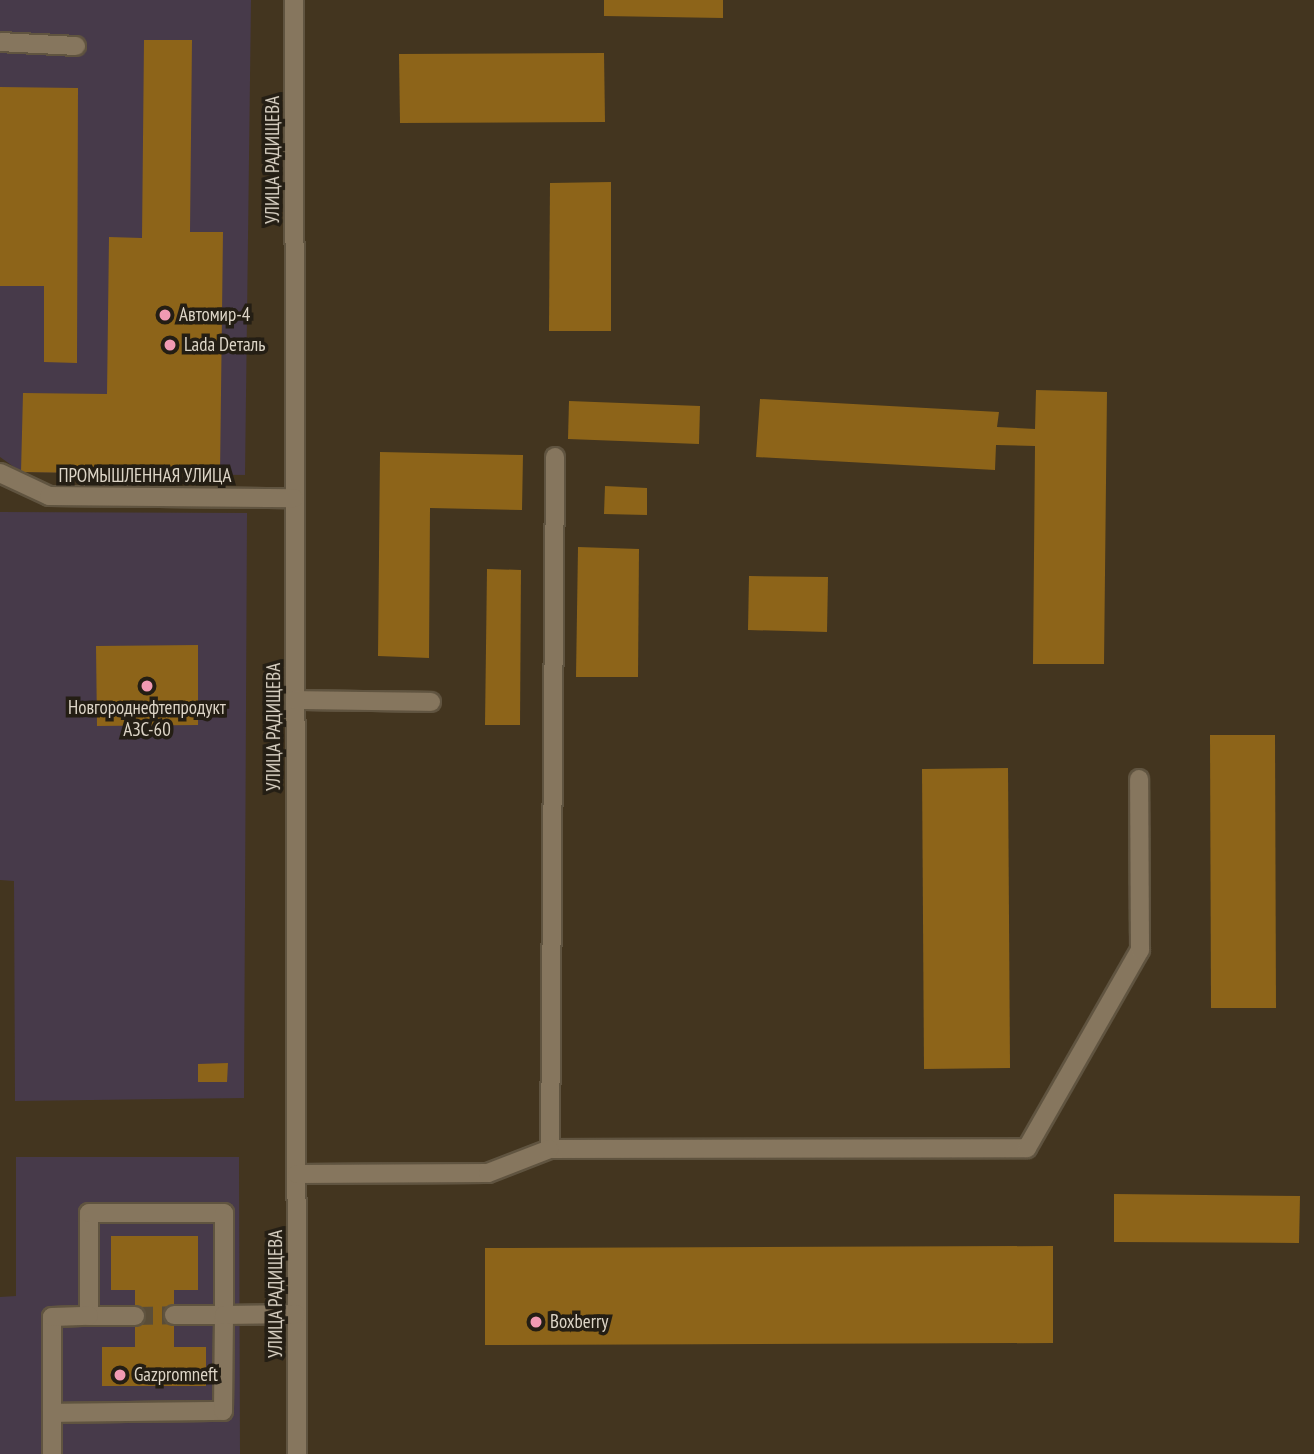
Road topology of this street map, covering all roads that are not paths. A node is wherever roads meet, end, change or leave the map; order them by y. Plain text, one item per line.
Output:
1 (294, 0) edge
2 (0, 42) edge
3 (76, 46) dead end
4 (555, 457) dead end
5 (0, 473) edge
6 (294, 498) junction
7 (295, 700) junction
8 (431, 702) dead end
9 (1139, 779) dead end
10 (550, 1149) junction
11 (297, 1174) junction
12 (296, 1314) junction
13 (174, 1315) tunnel mouth
14 (224, 1315) junction
15 (89, 1316) junction
16 (135, 1316) tunnel mouth
17 (52, 1413) junction
18 (52, 1454) edge
19 (297, 1454) edge

1 - 6 street, УЛИЦА РАДИЩЕВА
2 - 3 street
4 - 10 street
5 - 6 street, ПРОМЫШЛЕННАЯ УЛИЦА
6 - 7 street, УЛИЦА РАДИЩЕВА
7 - 8 street
7 - 11 street, УЛИЦА РАДИЩЕВА
9 - 10 street
10 - 11 street
11 - 12 street, УЛИЦА РАДИЩЕВА
12 - 14 street
12 - 19 street, УЛИЦА РАДИЩЕВА
13 - 14 street
14 - 15 street
14 - 17 street
15 - 16 street
15 - 17 street
17 - 18 street

